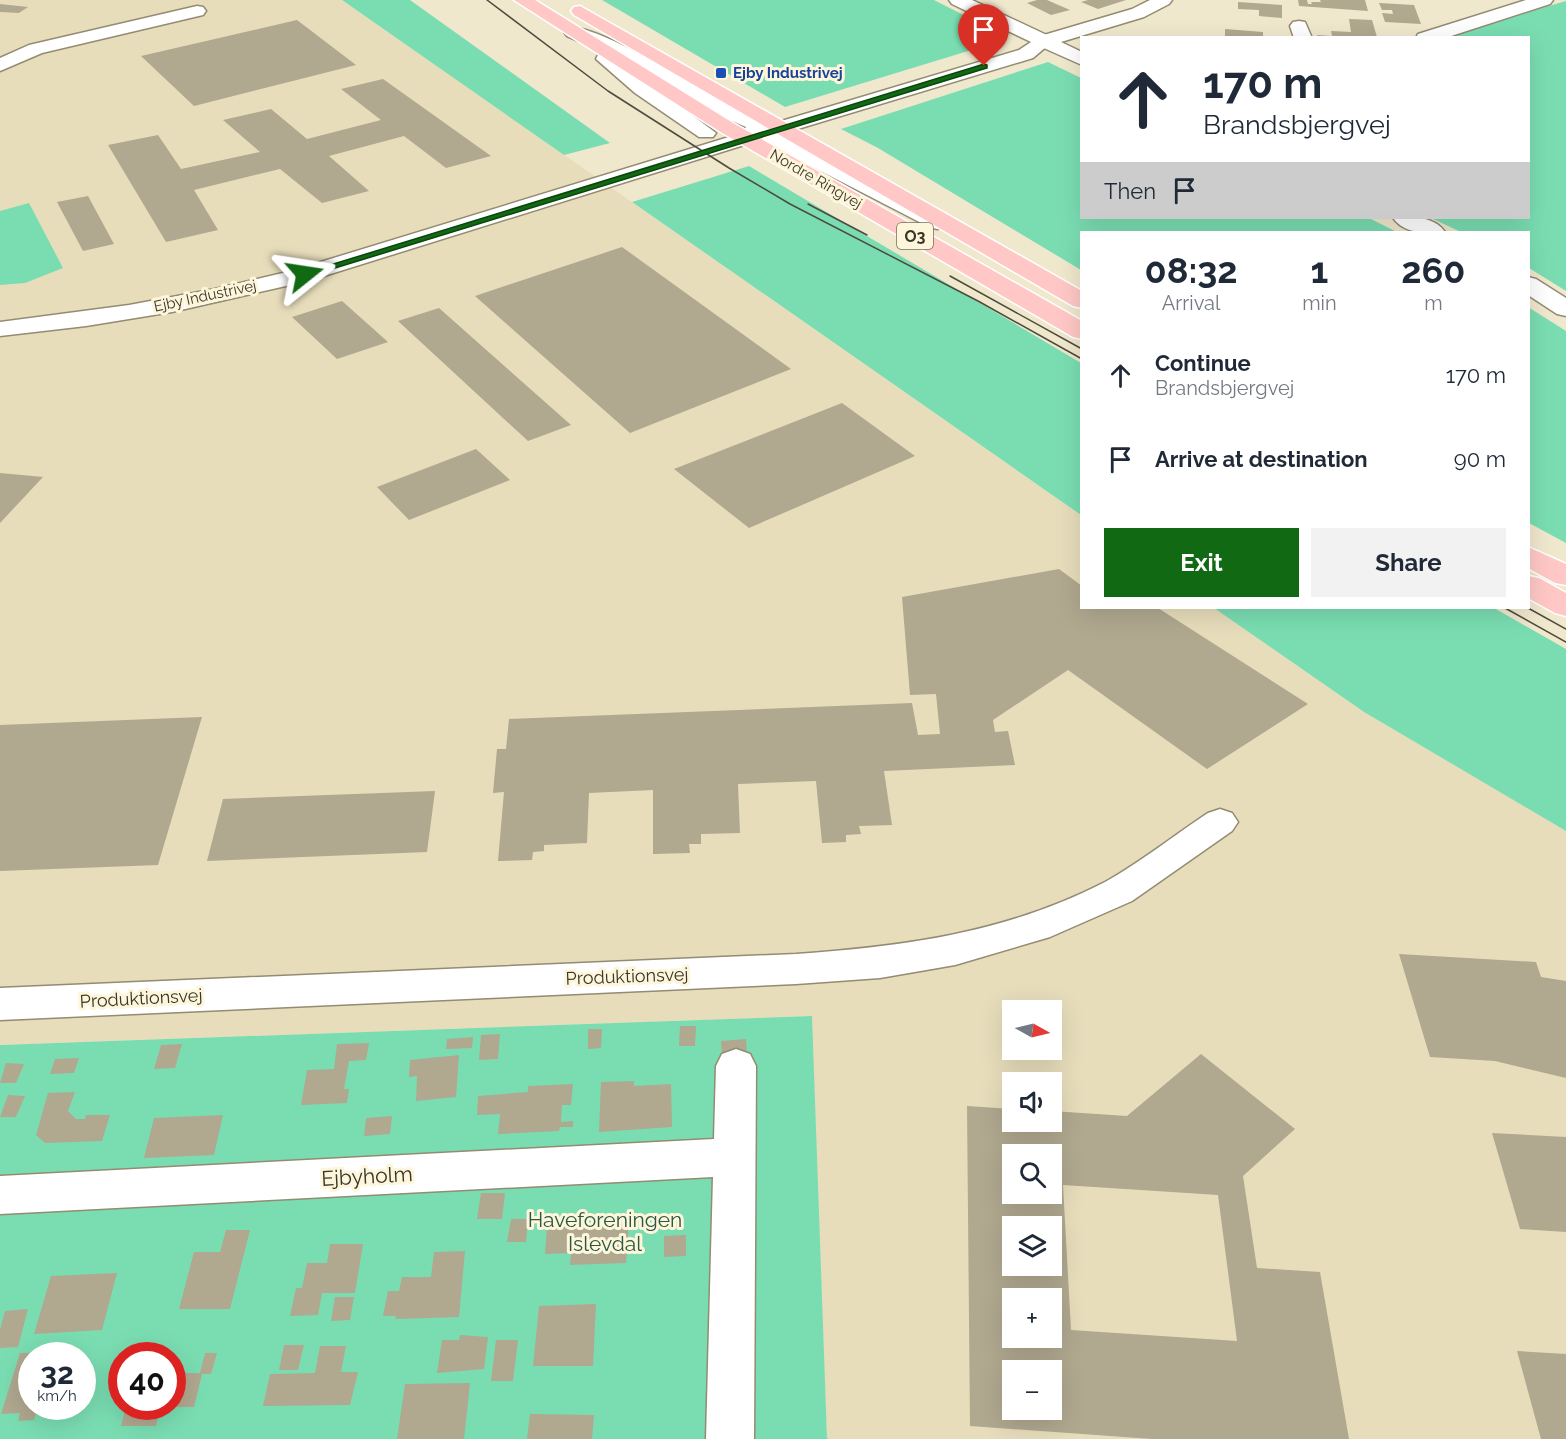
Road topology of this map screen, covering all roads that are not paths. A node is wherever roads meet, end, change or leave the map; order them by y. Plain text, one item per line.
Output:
1 (523, 0) edge
2 (561, 0) edge
3 (958, 0) edge
4 (1163, 0) edge
5 (1545, 0) edge
6 (197, 11) dead end
7 (571, 31) junction
8 (1431, 36) edge
9 (1044, 41) junction
10 (1080, 58) edge
11 (0, 65) edge
12 (742, 128) junction
13 (785, 129) junction
14 (1406, 219) edge
15 (397, 224) dead end
16 (1432, 231) edge
17 (978, 241) junction
18 (1530, 285) edge
19 (1080, 300) edge
20 (1566, 309) edge
21 (0, 329) edge
22 (1080, 331) edge
23 (1530, 557) edge
24 (1566, 576) edge
25 (1530, 586) edge
26 (1566, 606) edge
27 (1220, 822) dead end
28 (0, 1004) edge
29 (736, 1066) dead end
30 (733, 1157) junction
31 (0, 1195) edge
32 (730, 1439) edge

1 - 7 main road
2 - 12 main road, Nordre Ringvej / O3
3 - 9 street
4 - 9 street
5 - 8 street
6 - 11 street
7 - 12 street
7 - 12 street
9 - 10 street
9 - 12 street
9 - 13 street, Ejby Industrivej
12 - 13 street, Ejby Industrivej
12 - 15 street, Ejby Industrivej
12 - 17 street
12 - 21 street, Ejby Industrivej
12 - 22 main road, Nordre Ringvej / O3
13 - 17 main road, Nordre Ringvej / O3
14 - 16 street
17 - 19 main road, Nordre Ringvej / O3
18 - 20 street
23 - 24 main road
25 - 26 main road
27 - 28 street, Produktionsvej
29 - 30 street
30 - 31 street, Ejbyholm
30 - 32 street

